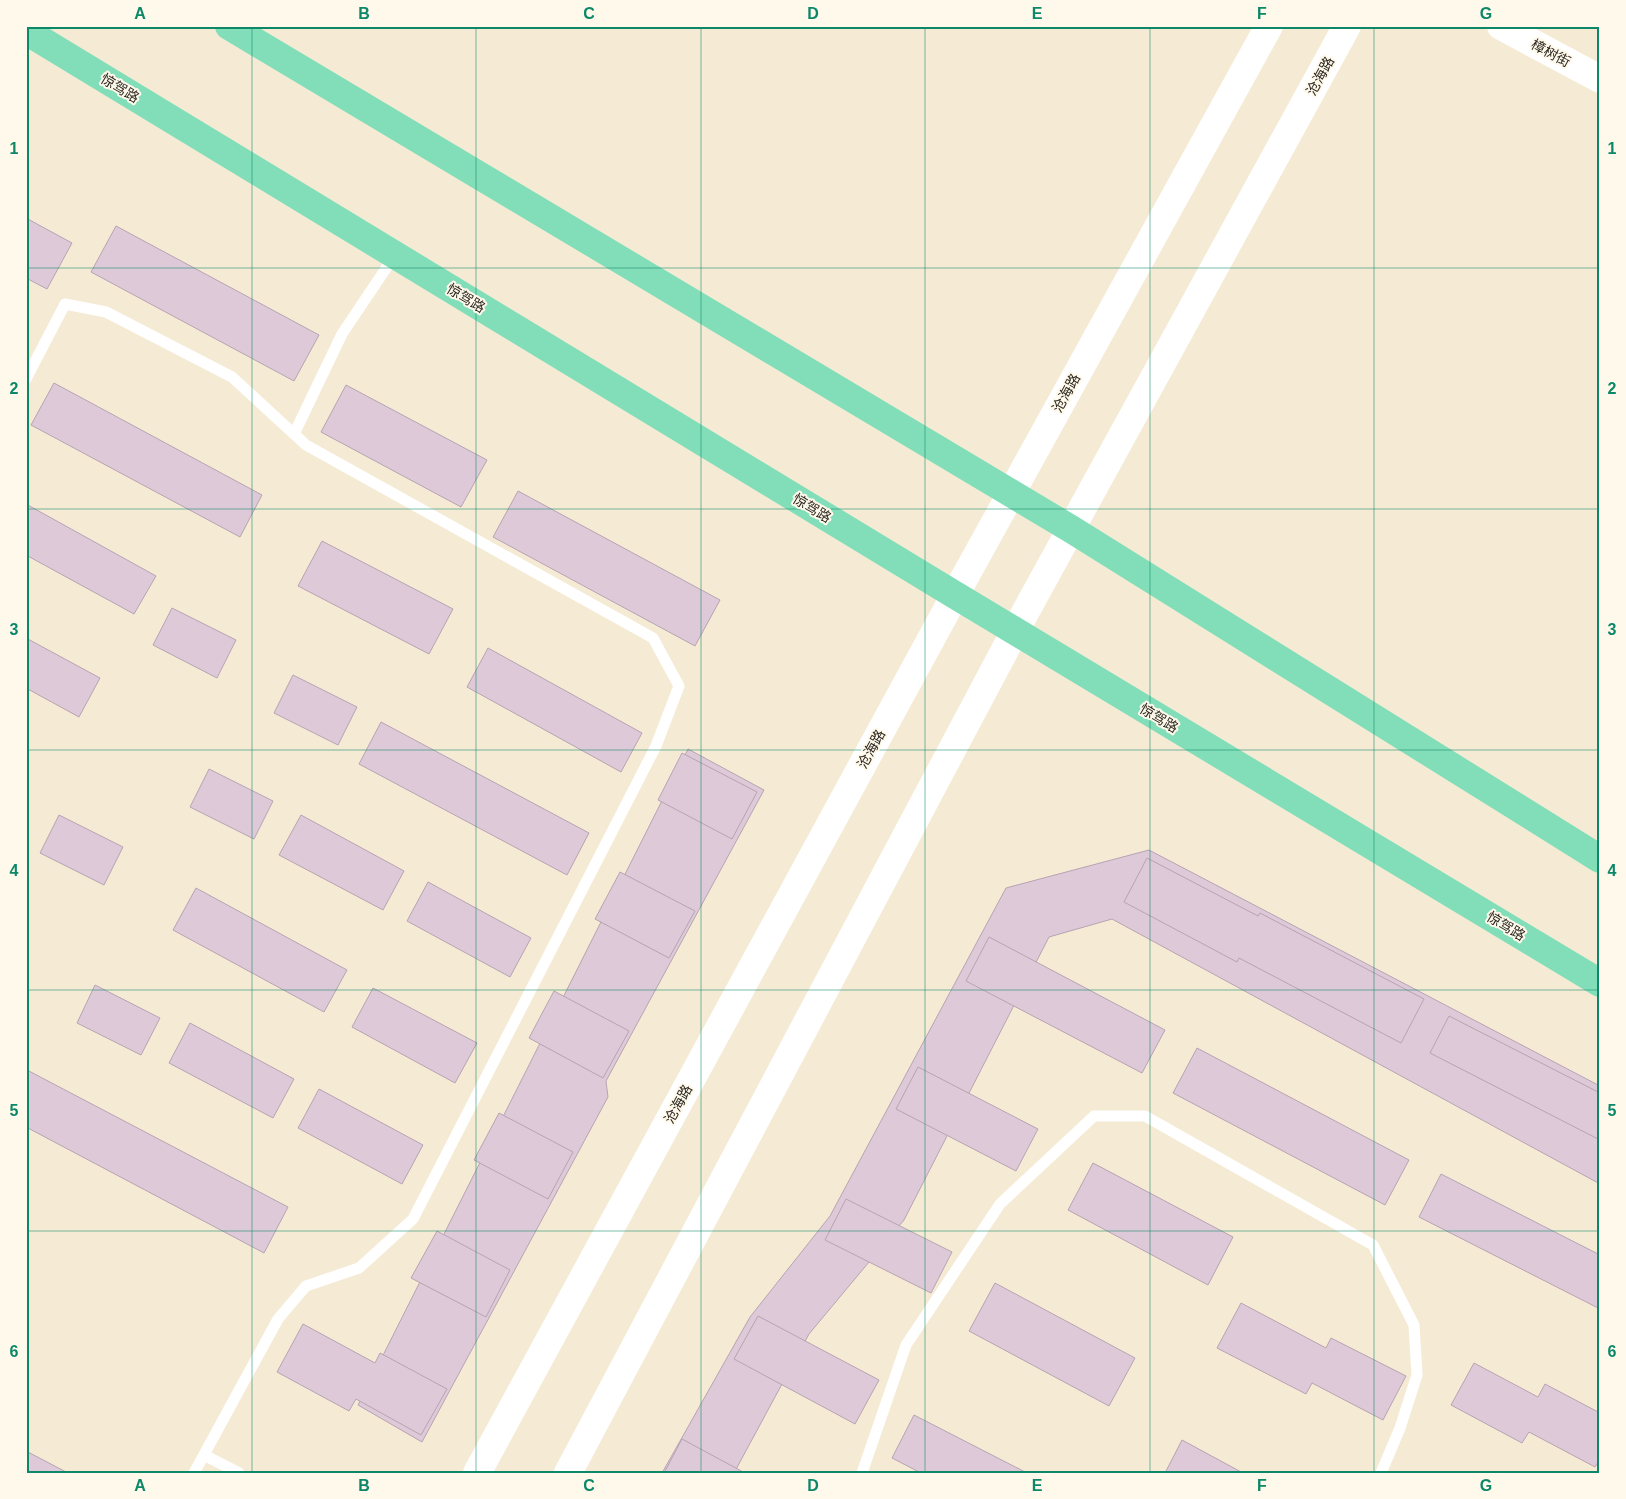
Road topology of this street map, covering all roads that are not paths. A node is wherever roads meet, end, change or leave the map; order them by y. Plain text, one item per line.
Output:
1 (229, 26) edge
2 (1269, 26) edge
3 (1347, 26) edge
4 (1501, 26) edge
5 (26, 31) edge
6 (1600, 79) edge
7 (395, 255) junction
8 (26, 379) edge
9 (294, 434) junction
10 (1011, 494) junction
11 (1071, 529) junction
12 (955, 595) junction
13 (1015, 631) junction
14 (1600, 859) edge
15 (1600, 983) edge
16 (204, 1455) junction
17 (194, 1473) edge
18 (240, 1473) edge
19 (477, 1473) edge
20 (568, 1473) edge
21 (862, 1473) edge
22 (1381, 1473) edge

1 - 10 main road
2 - 10 main road, 沧海路
3 - 11 main road, 沧海路
4 - 6 main road, 樟树街
5 - 7 main road, 惊驾路
7 - 9 lane
7 - 12 main road, 惊驾路
8 - 9 lane
9 - 16 lane
10 - 11 main road
10 - 12 main road, 沧海路
11 - 13 main road, 沧海路
11 - 14 main road
12 - 13 main road, 惊驾路
12 - 19 main road, 沧海路
13 - 15 main road, 惊驾路
13 - 20 main road, 沧海路
16 - 17 lane
16 - 18 lane
21 - 22 lane

